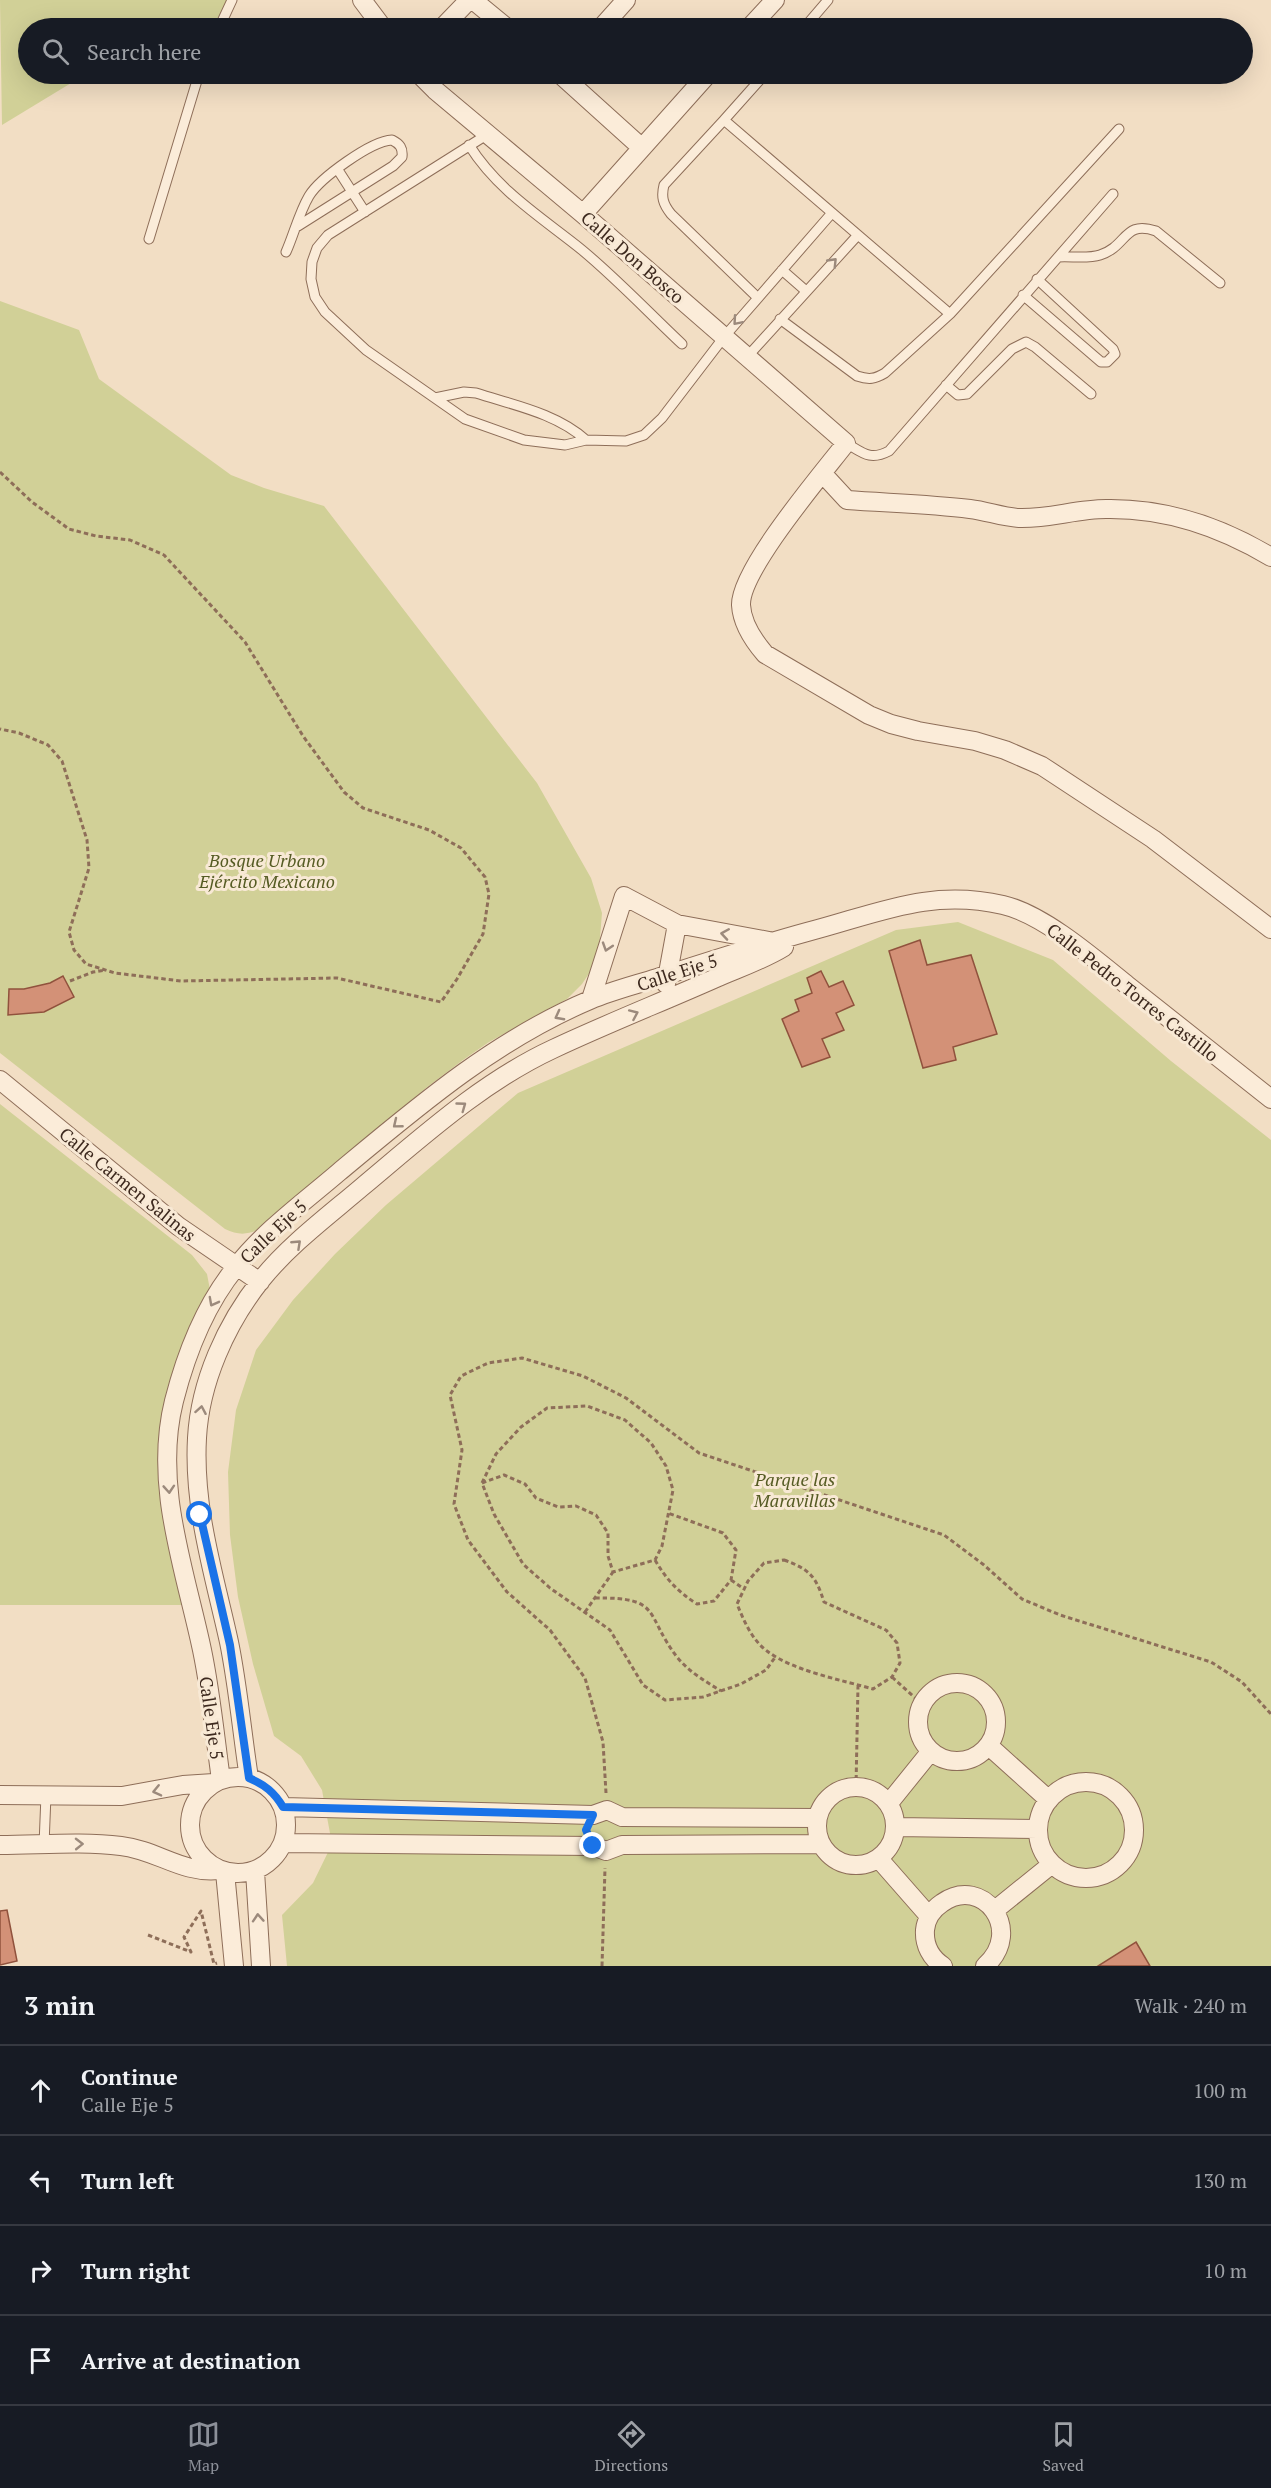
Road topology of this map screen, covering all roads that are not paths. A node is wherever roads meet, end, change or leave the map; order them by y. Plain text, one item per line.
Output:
1 (232, 0) edge
2 (362, 0) edge
3 (471, 0) edge
4 (626, 0) edge
5 (774, 0) edge
6 (828, 0) edge
7 (224, 18) edge
8 (376, 18) edge
9 (452, 18) edge
10 (494, 18) edge
11 (610, 18) edge
12 (758, 18) edge
13 (813, 18) edge
14 (196, 84) edge
15 (429, 84) edge
16 (571, 84) edge
17 (699, 84) edge
18 (756, 84) edge
19 (724, 120) junction
20 (1119, 129) dead end
21 (488, 134) junction
22 (469, 145) junction
23 (642, 148) junction
24 (338, 170) junction
25 (352, 191) junction
26 (1113, 194) dead end
27 (365, 212) junction
28 (583, 214) junction
29 (831, 214) junction
30 (298, 226) junction
31 (857, 236) junction
32 (149, 239) dead end
33 (286, 252) dead end
34 (1058, 256) junction
35 (782, 270) junction
36 (1037, 279) junction
37 (1220, 283) dead end
38 (806, 291) junction
39 (1023, 295) junction
40 (758, 298) junction
41 (950, 314) junction
42 (780, 319) junction
43 (724, 337) junction
44 (682, 344) dead end
45 (747, 357) junction
46 (946, 385) junction
47 (1091, 394) dead end
48 (435, 398) junction
49 (586, 440) junction
50 (846, 442) junction
51 (823, 474) junction
52 (1271, 557) edge
53 (677, 924) junction
54 (1271, 929) edge
55 (774, 946) junction
56 (668, 974) junction
57 (591, 999) junction
58 (660, 1002) junction
59 (0, 1080) edge
60 (1271, 1099) edge
61 (236, 1267) junction
62 (260, 1282) junction
63 (989, 1746) junction
64 (931, 1751) junction
65 (249, 1778) junction
66 (218, 1782) junction
67 (0, 1795) edge
68 (46, 1795) junction
69 (1049, 1800) junction
70 (888, 1803) junction
71 (283, 1807) junction
72 (607, 1814) junction
73 (818, 1818) junction
74 (896, 1827) junction
75 (1038, 1829) junction
76 (283, 1843) junction
77 (820, 1844) junction
78 (0, 1845) edge
79 (44, 1845) junction
80 (607, 1848) junction
81 (879, 1859) junction
82 (1053, 1864) junction
83 (222, 1871) junction
84 (255, 1871) junction
85 (994, 1910) junction
86 (929, 1916) junction
87 (228, 1964) edge
88 (261, 1966) edge
89 (943, 1966) edge
90 (985, 1966) edge

1 - 7 lane
2 - 8 street
3 - 9 street
3 - 10 street
4 - 11 street
5 - 12 street
6 - 13 lane
14 - 32 lane
15 - 21 street, Calle Don Bosco
16 - 23 street
17 - 23 street
18 - 19 lane
19 - 29 lane
19 - 40 lane
20 - 41 lane
21 - 22 lane
21 - 28 street, Calle Don Bosco
22 - 27 lane
22 - 44 lane
23 - 28 street
24 - 25 lane
24 - 25 lane
24 - 30 lane
25 - 27 lane
25 - 30 lane
26 - 34 lane
27 - 48 lane
28 - 43 street, Calle Don Bosco
29 - 31 lane
29 - 35 lane
30 - 33 lane
38 -> 31 lane
31 - 41 lane
34 - 36 lane
34 - 37 lane
35 - 38 lane
35 - 40 lane
36 - 39 lane
36 - 39 lane
38 - 42 lane
39 - 46 lane
40 -> 43 lane
41 - 42 lane
42 - 45 lane
43 - 45 street, Calle Don Bosco
43 - 49 lane
45 - 50 street, Calle Don Bosco
46 - 47 lane
46 - 50 lane
48 - 49 lane
48 - 49 lane
50 - 51 street
51 - 52 street
51 - 54 street
55 -> 53 street
53 - 56 street
53 -> 57 street
55 - 56 street, Calle Eje 5
55 - 58 street, Calle Eje 5
55 - 60 street, Calle Pedro Torres Castillo
56 - 57 street, Calle Eje 5
56 - 58 street
57 -> 61 street, Calle Eje 5
62 -> 58 street, Calle Eje 5
59 - 61 street, Calle Carmen Salinas
61 - 62 street, Calle Carmen Salinas
61 -> 66 street, Calle Eje 5
65 -> 62 street, Calle Eje 5
63 - 64 street
63 - 64 street
63 - 69 street
64 - 70 street
65 - 66 street
65 - 71 street
66 -> 68 street
66 - 83 street
67 - 68 street
68 - 79 lane
69 - 75 street
69 - 82 street
70 - 73 street
70 - 74 street
71 - 72 street
71 - 76 street
72 - 73 street
72 - 80 street
72 - 80 street
73 - 77 street
74 - 75 street
74 - 81 street
75 - 82 street
76 - 80 street
76 - 84 street
77 - 80 street
77 - 81 street
78 - 79 street
79 -> 83 street
81 - 86 street
82 - 85 street
83 - 84 street
83 - 87 street
88 -> 84 street
85 - 86 street
85 - 90 street
86 - 89 street

